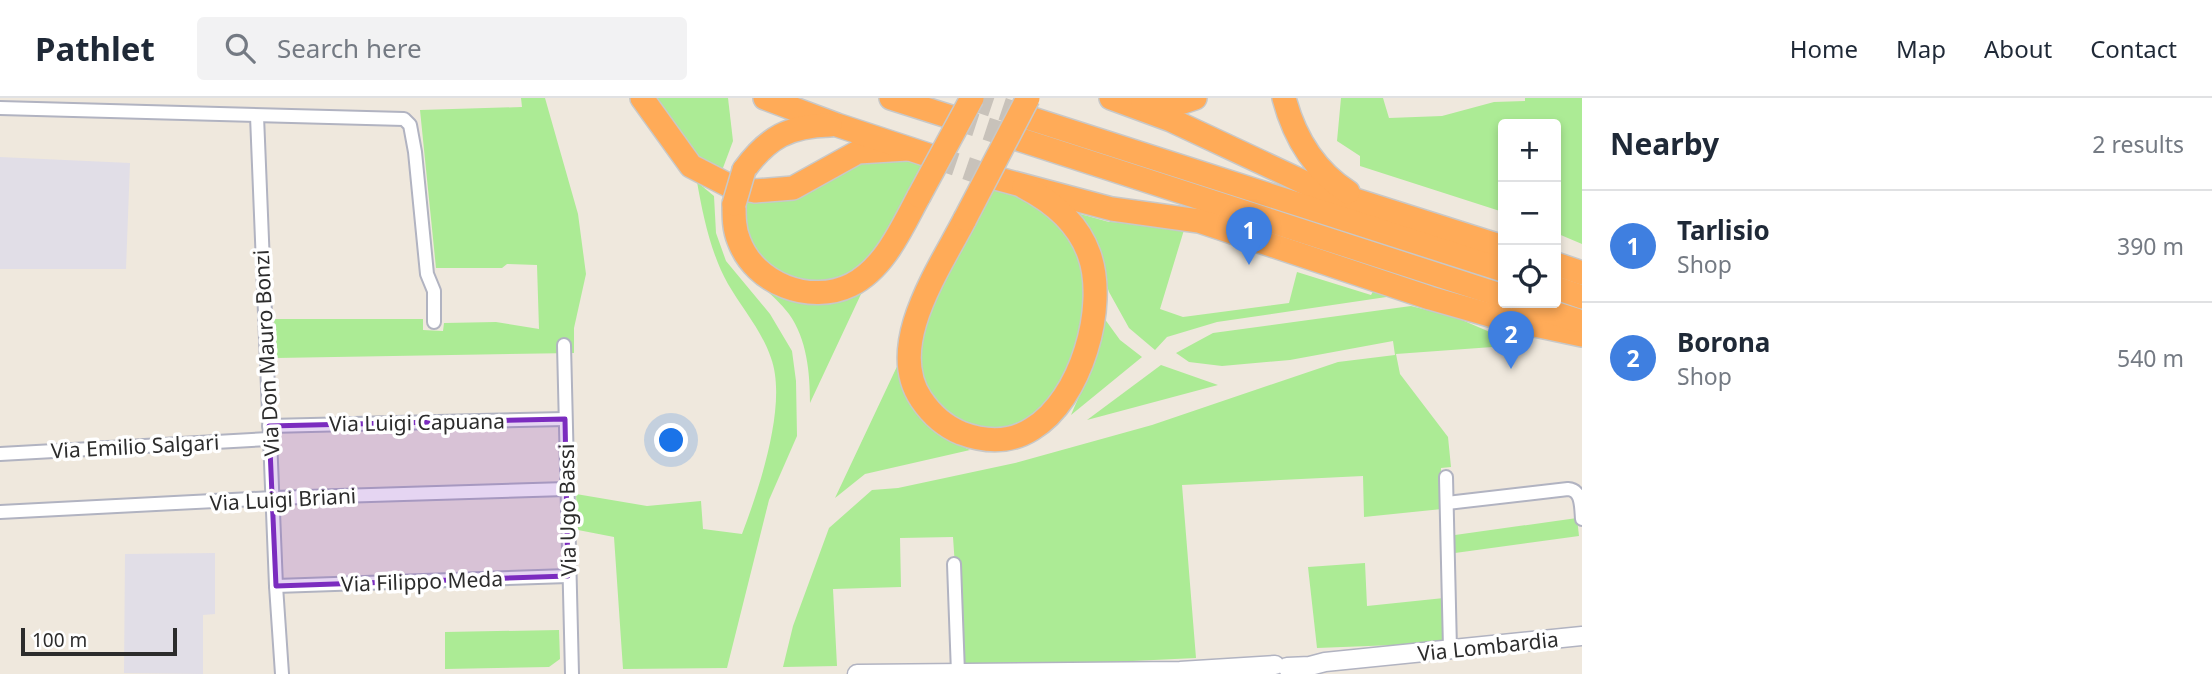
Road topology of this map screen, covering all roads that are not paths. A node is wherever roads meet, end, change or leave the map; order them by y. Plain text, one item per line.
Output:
1 (642, 98) edge
2 (765, 98) edge
3 (891, 98) edge
4 (972, 98) edge
5 (1111, 98) edge
6 (1124, 98) edge
7 (1195, 98) edge
8 (1283, 98) edge
9 (1027, 107) edge
10 (0, 108) edge
11 (257, 116) junction
12 (954, 118) tunnel mouth
13 (836, 125) junction
14 (1015, 138) tunnel mouth
15 (906, 149) junction
16 (934, 157) tunnel mouth
17 (995, 178) tunnel mouth
18 (1024, 187) junction
19 (1365, 203) junction
20 (1498, 245) edge
21 (1561, 266) edge
22 (1498, 268) edge
23 (1581, 272) edge
24 (1561, 290) edge
25 (1582, 297) edge
26 (1498, 306) edge
27 (1499, 308) edge
28 (1504, 308) edge
29 (1538, 308) edge
30 (434, 322) dead end
31 (1582, 322) edge
32 (1582, 335) edge
33 (564, 345) dead end
34 (1582, 350) edge
35 (565, 419) junction
36 (269, 433) junction
37 (0, 453) edge
38 (1446, 478) dead end
39 (566, 489) junction
40 (273, 498) junction
41 (1447, 503) junction
42 (0, 512) edge
43 (1582, 519) edge
44 (954, 564) dead end
45 (568, 576) junction
46 (276, 586) junction
47 (1582, 636) edge
48 (1450, 649) junction
49 (1289, 670) edge
50 (888, 673) edge
51 (958, 673) edge
52 (1077, 673) edge
53 (1187, 673) edge
54 (282, 674) edge
55 (572, 674) edge
56 (857, 674) edge
57 (972, 674) edge

1 - 15 highway
2 - 13 highway
3 - 12 highway
4 - 13 highway, bridge
5 - 19 highway
6 - 7 highway
8 - 19 highway
9 - 18 highway, bridge
9 - 22 highway
10 - 11 street
11 - 30 street
11 - 36 street, Via Don Mauro Bonzi
13 - 15 highway
14 - 26 highway
15 - 16 highway
17 - 18 highway
18 - 26 highway
19 - 20 highway
21 - 23 highway
24 - 25 highway
27 - 34 highway
28 - 32 highway
29 - 31 highway
33 - 35 street, Via Ugo Bassi
35 - 36 street, Via Luigi Capuana
35 - 39 street, Via Ugo Bassi
36 - 37 street, Via Emilio Salgari
36 - 40 street, Via Don Mauro Bonzi
38 - 41 street
39 - 40 street, Via Luigi Briani
39 - 45 street, Via Ugo Bassi
40 - 42 street, Via Luigi Briani
40 - 46 street, Via Don Mauro Bonzi
41 - 43 street
41 - 48 street
44 - 51 street
45 - 46 street, Via Filippo Meda
45 - 55 street, Via Ugo Bassi
46 - 54 street, Via Don Mauro Bonzi
47 - 48 street, Via Lombardia
48 - 49 street, Via Lombardia
49 - 53 street, Via Lombardia
50 - 51 street, Via Lombardia
50 - 56 street, Via Lombardia
51 - 57 street, Via Lombardia
52 - 53 street, Via Lombardia
52 - 57 street, Via Lombardia

